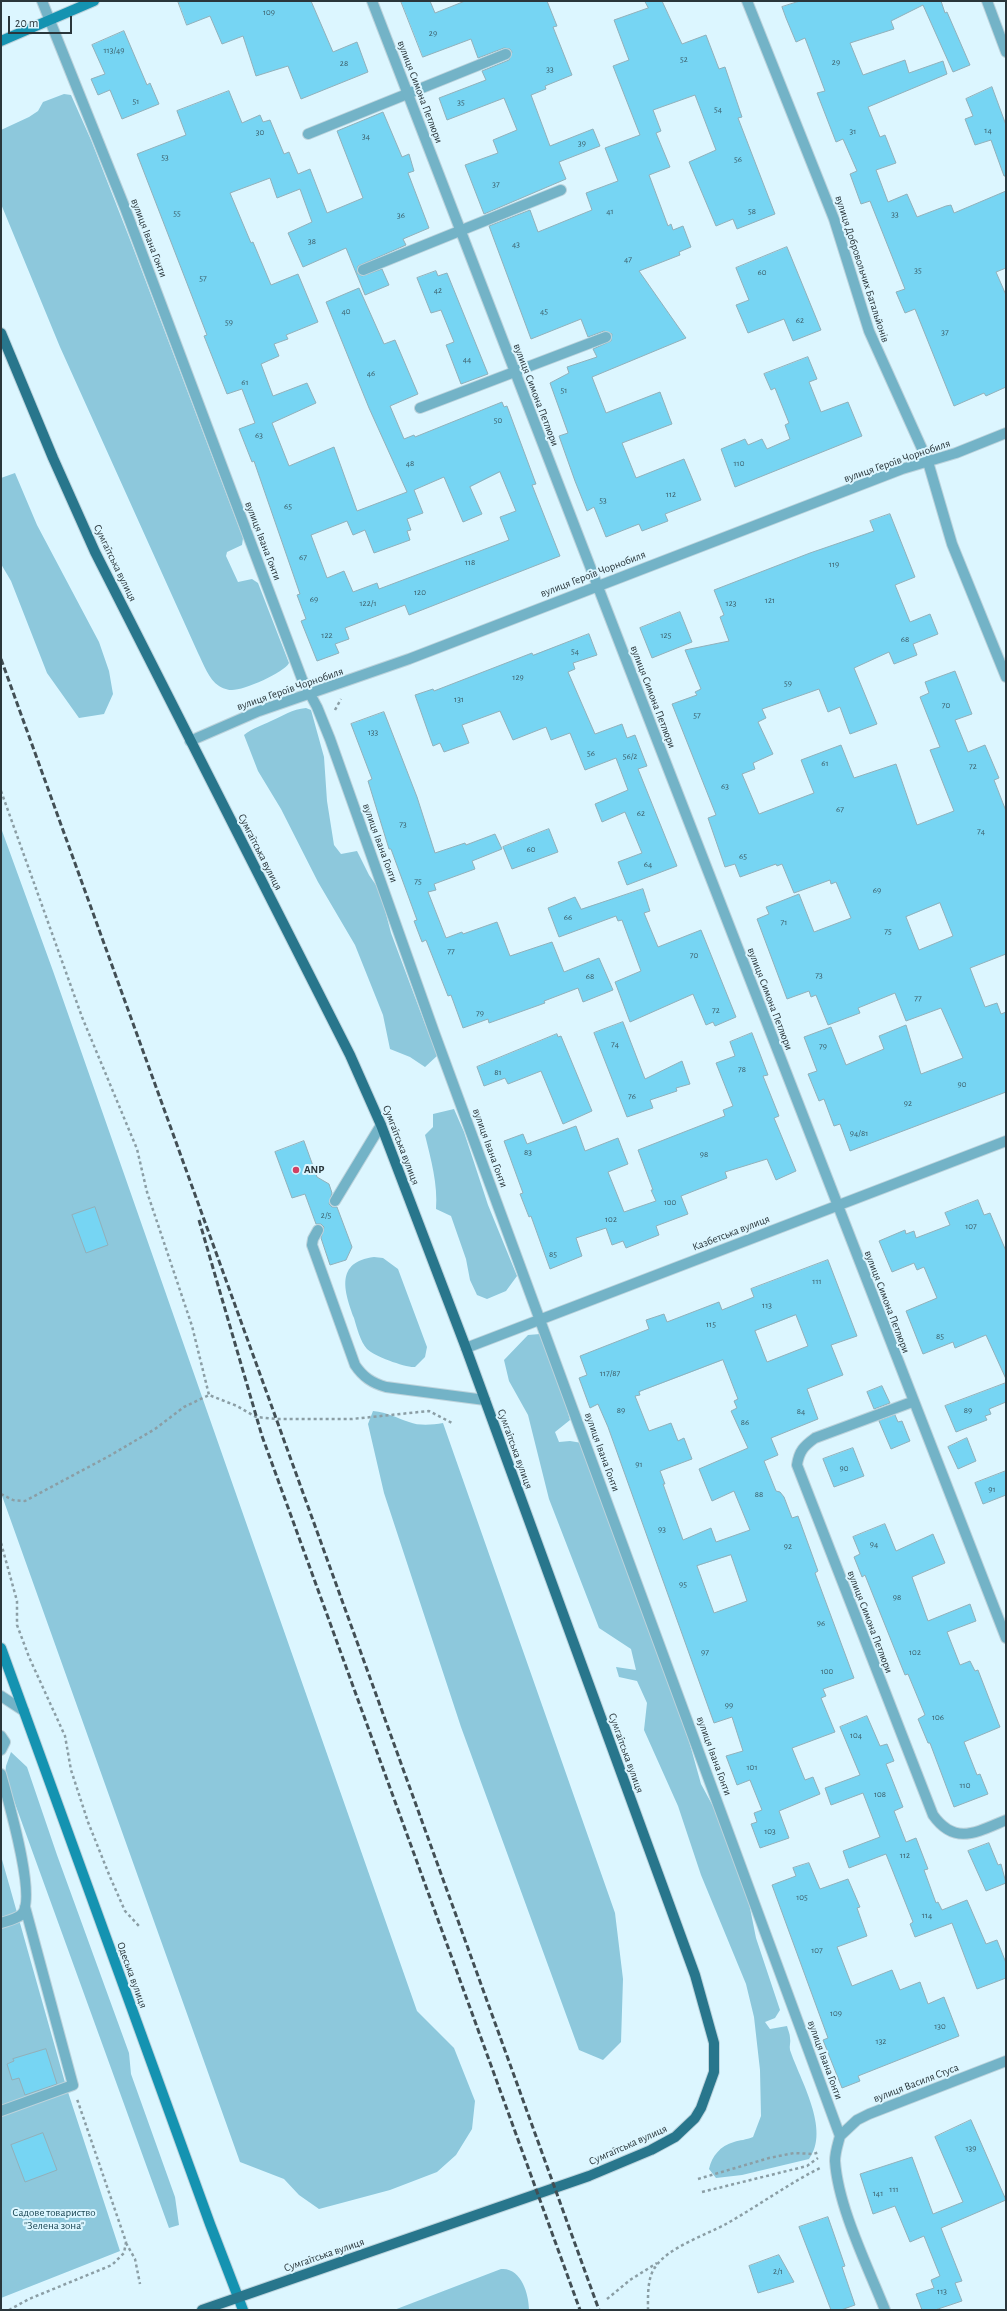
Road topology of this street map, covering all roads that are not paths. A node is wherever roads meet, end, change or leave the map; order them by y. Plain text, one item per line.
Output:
1 (42, 1) edge
2 (94, 1) edge
3 (372, 1) edge
4 (747, 1) edge
5 (987, 1) edge
6 (50, 20) junction
7 (1, 41) edge
8 (1006, 52) edge
9 (506, 54) dead end
10 (408, 94) junction
11 (308, 134) dead end
12 (561, 190) dead end
13 (460, 231) junction
14 (363, 270) dead end
15 (1, 333) edge
16 (606, 337) dead end
17 (514, 372) junction
18 (420, 408) dead end
19 (1006, 433) edge
20 (928, 462) junction
21 (597, 585) junction
22 (1006, 677) edge
23 (310, 694) junction
24 (190, 741) junction
25 (381, 1125) junction
26 (1006, 1141) edge
27 (335, 1201) dead end
28 (838, 1205) junction
29 (318, 1230) dead end
30 (541, 1319) junction
31 (466, 1348) junction
32 (485, 1400) junction
33 (912, 1402) junction
34 (1006, 1638) edge
35 (1, 1648) edge
36 (1, 1696) edge
37 (24, 1711) junction
38 (1, 1736) edge
39 (1, 1750) edge
40 (1, 1774) edge
41 (1006, 1820) edge
42 (23, 1911) junction
43 (1, 1923) edge
44 (1006, 2061) edge
45 (1, 2111) edge
46 (840, 2136) junction
47 (239, 2298) junction
48 (207, 2309) edge
49 (243, 2310) edge
50 (885, 2310) edge

1 - 6 street, вулиця Івана Гонти
2 - 6 main road
3 - 10 street, вулиця Симона Петлюри
4 - 20 street, вулиця Добровольчих Батальйонів
5 - 8 street
6 - 7 main road
6 - 23 street, вулиця Івана Гонти
9 - 10 street
10 - 11 street
10 - 13 street, вулиця Симона Петлюри
12 - 13 street
13 - 14 street
13 - 17 street, вулиця Симона Петлюри
15 - 24 main road, Сумгаїтська вулиця
16 - 17 street
17 - 18 street
17 - 21 street, вулиця Симона Петлюри
19 - 20 street, вулиця Героїв Чорнобиля
20 - 21 street, вулиця Героїв Чорнобиля
20 - 22 street, вулиця Добровольчих Батальйонів
21 - 23 street, вулиця Героїв Чорнобиля
21 - 28 street, вулиця Симона Петлюри
23 - 24 street, вулиця Героїв Чорнобиля
23 - 30 street, вулиця Івана Гонти
24 - 25 main road, Сумгаїтська вулиця
25 - 27 street
25 - 31 main road, Сумгаїтська вулиця
26 - 28 street, Казбетська вулиця
28 - 30 street, Казбетська вулиця
28 - 33 street, вулиця Симона Петлюри
29 - 32 street
30 - 31 street, Казбетська вулиця
30 - 46 street, вулиця Івана Гонти
31 - 32 main road, Сумгаїтська вулиця
32 - 47 main road, Сумгаїтська вулиця
33 - 34 street, вулиця Симона Петлюри
33 - 41 street, вулиця Симона Петлюри
35 - 37 main road, Одеська вулиця
36 - 37 street
37 - 47 main road, Одеська вулиця
38 - 39 street
40 - 42 street
42 - 43 street
42 - 45 street
44 - 46 street, вулиця Василя Стуса
46 - 50 street
47 - 48 main road, Сумгаїтська вулиця
47 - 49 main road, Одеська вулиця

